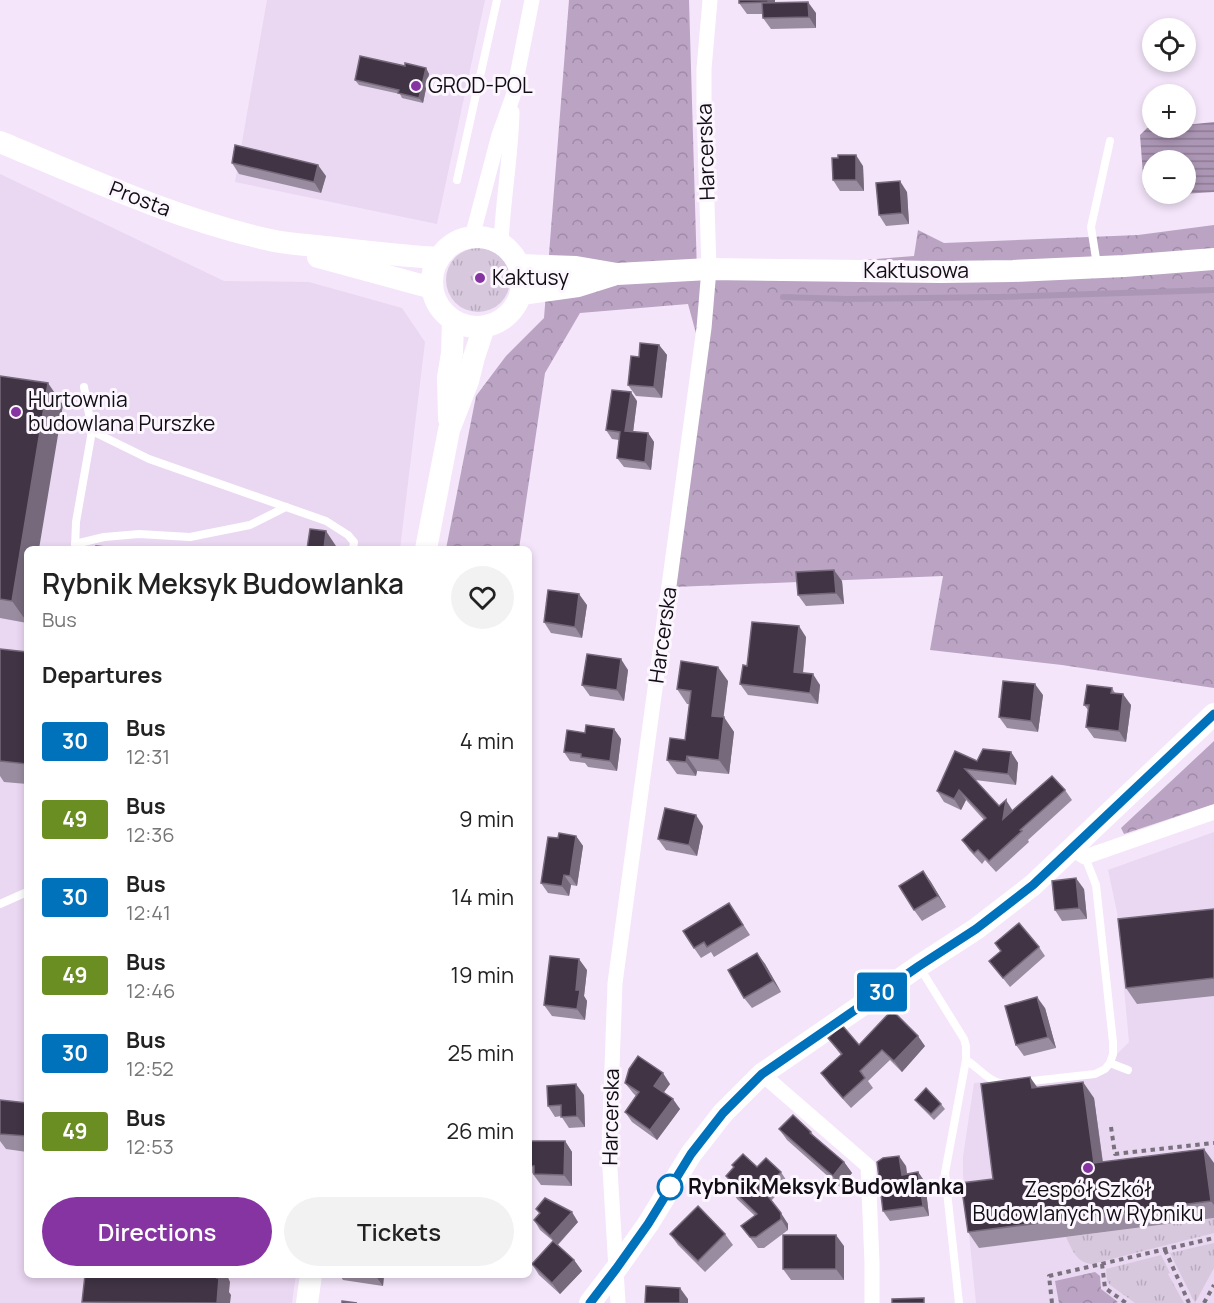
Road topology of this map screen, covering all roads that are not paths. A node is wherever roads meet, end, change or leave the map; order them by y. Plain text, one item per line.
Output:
1 (497, 0) edge
2 (532, 0) edge
3 (710, 0) edge
4 (513, 96) junction
5 (1110, 141) dead end
6 (0, 142) edge
7 (457, 180) dead end
8 (472, 237) junction
9 (501, 243) junction
10 (324, 253) junction
11 (439, 258) junction
12 (1214, 259) edge
13 (519, 265) junction
14 (1098, 267) junction
15 (709, 269) junction
16 (617, 274) junction
17 (432, 288) junction
18 (521, 294) junction
19 (453, 321) junction
20 (484, 327) junction
21 (458, 379) junction
22 (84, 387) dead end
23 (92, 431) junction
24 (286, 507) junction
25 (75, 546) edge
26 (353, 546) edge
27 (427, 546) edge
28 (1214, 714) edge
29 (1214, 812) edge
30 (1078, 853) junction
31 (24, 893) edge
32 (0, 904) edge
33 (919, 966) junction
34 (966, 1060) junction
35 (1110, 1063) junction
36 (1128, 1070) dead end
37 (762, 1074) junction
38 (616, 1269) junction
39 (311, 1278) edge
40 (307, 1303) edge
41 (590, 1303) edge
42 (618, 1303) edge
43 (872, 1303) edge
44 (959, 1303) edge

1 - 7 lane
2 - 4 street
3 - 15 street, Harcerska
4 - 8 street
4 - 9 street
5 - 14 lane
6 - 10 street, Prosta
8 - 9 street
8 - 11 street
9 - 13 street
10 - 11 street, Prosta
10 - 17 street, Prosta
11 - 17 street
12 - 14 street, Kaktusowa
13 - 16 street, Kaktusowa
13 - 18 street
14 - 15 street, Kaktusowa
15 - 16 street, Kaktusowa
15 - 38 street, Harcerska
16 - 18 street, Kaktusowa
17 - 19 street
18 - 20 street
19 - 20 street
19 - 21 street
20 - 21 street
21 - 27 street
22 - 23 lane
23 - 24 lane
23 - 25 lane
24 - 25 lane
24 - 26 lane
28 - 30 street
29 - 30 street
30 - 33 street
30 - 35 lane
31 - 32 lane
33 - 34 lane
33 - 37 street
34 - 35 lane
34 - 44 lane
35 - 36 lane
37 - 38 street
37 - 43 street
38 - 41 street
38 - 42 street, Harcerska
39 - 40 street

